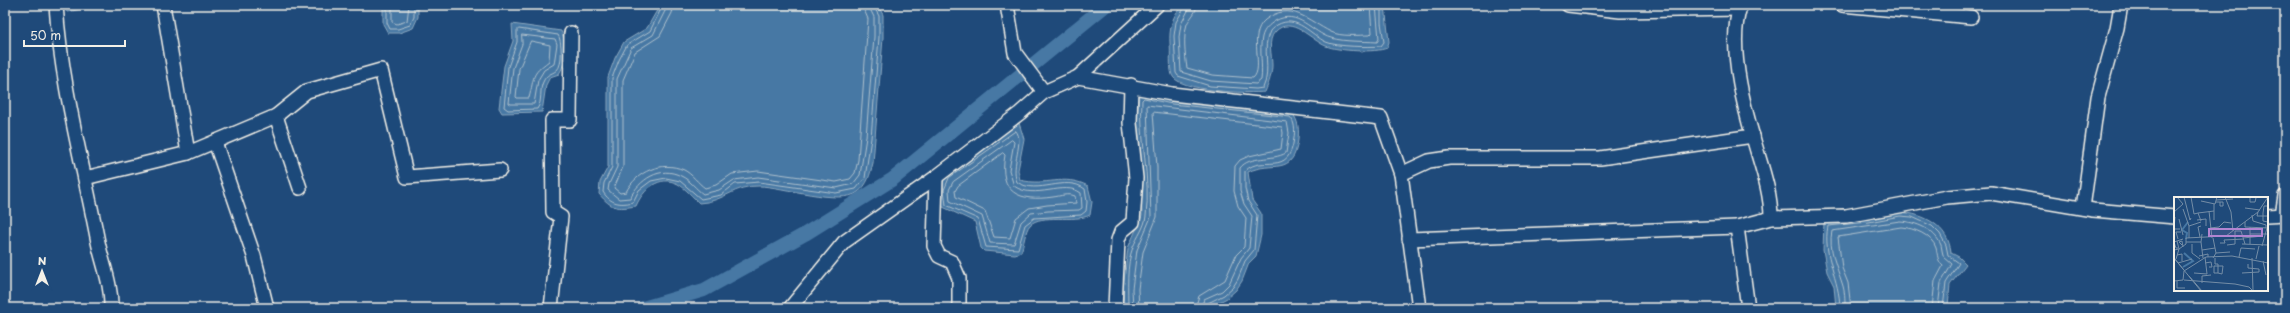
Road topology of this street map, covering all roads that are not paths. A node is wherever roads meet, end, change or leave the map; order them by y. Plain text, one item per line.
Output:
1 (56, 5) edge
2 (163, 5) edge
3 (1007, 5) edge
4 (1157, 5) edge
5 (1568, 5) edge
6 (1842, 5) edge
7 (2120, 5) edge
8 (1741, 7) edge
9 (1970, 17) dead end
10 (571, 33) dead end
11 (1078, 77) junction
12 (1131, 85) junction
13 (1041, 88) junction
14 (276, 116) junction
15 (1752, 136) junction
16 (216, 142) junction
17 (188, 153) junction
18 (500, 170) dead end
19 (1400, 174) junction
20 (936, 177) junction
21 (85, 178) junction
22 (300, 188) dead end
23 (2285, 196) edge
24 (2083, 208) junction
25 (2284, 215) edge
26 (2268, 216) edge
27 (2174, 217) edge
28 (1771, 218) junction
29 (1737, 227) junction
30 (1409, 239) junction
31 (111, 308) edge
32 (267, 308) edge
33 (550, 308) edge
34 (790, 308) edge
35 (959, 308) edge
36 (1115, 308) edge
37 (1419, 308) edge
38 (1748, 308) edge

1 - 21 street
2 - 17 street
3 - 13 street
4 - 11 street
5 - 8 street
6 - 9 street
7 - 24 street
8 - 15 street
10 - 33 street
11 - 12 street
11 - 13 street
12 - 19 street
12 - 36 street
13 - 20 street
14 - 16 street
14 - 18 street
14 - 22 street
15 - 19 street
15 - 28 street
16 - 17 street
16 - 32 street
17 - 21 street
19 - 30 street
20 - 34 street
20 - 35 street
21 - 31 street
23 - 25 street
24 - 27 street
24 - 28 street
25 - 26 street
28 - 29 street
29 - 30 street
29 - 38 street
30 - 37 street

